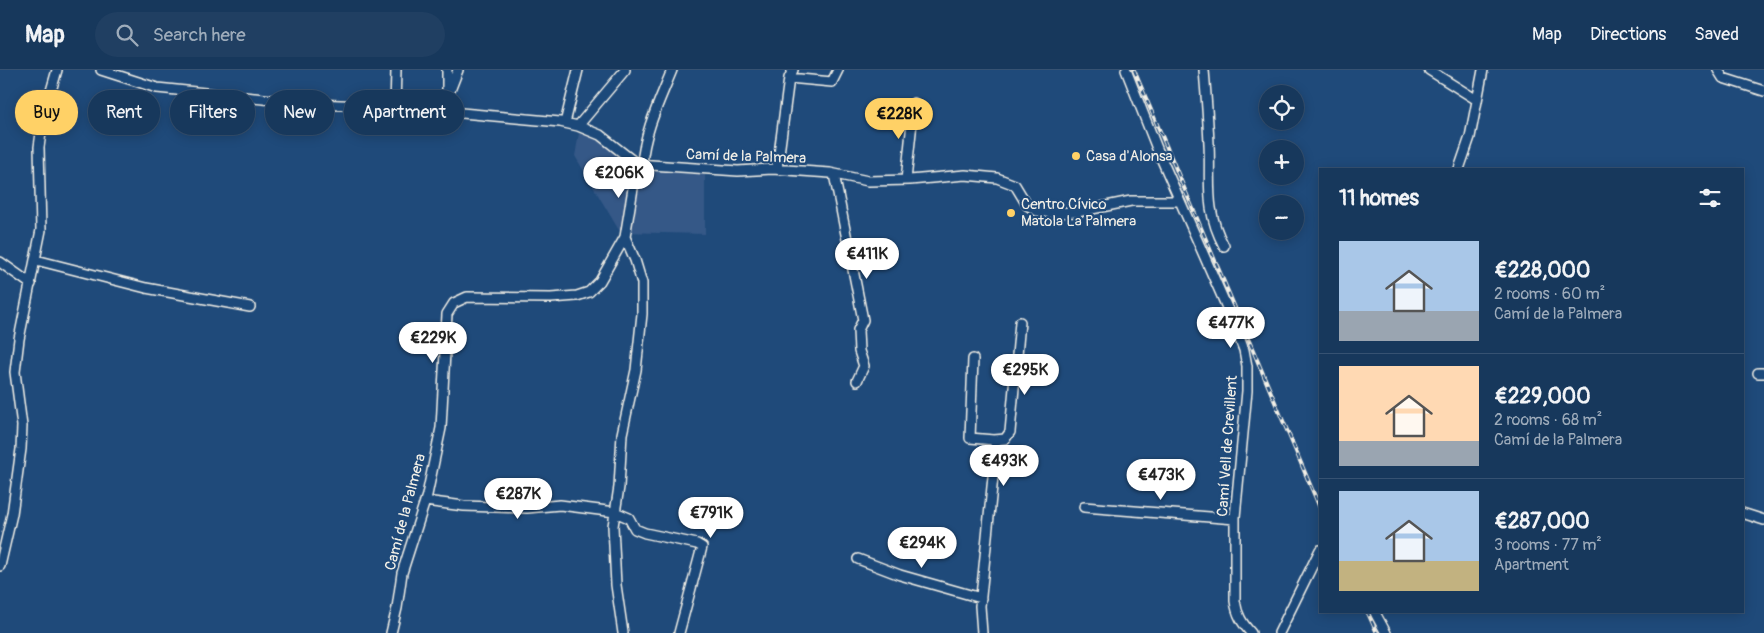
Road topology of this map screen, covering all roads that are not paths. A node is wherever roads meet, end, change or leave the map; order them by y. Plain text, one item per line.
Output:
1 (57, 70) edge
2 (101, 70) edge
3 (396, 70) edge
4 (447, 70) edge
5 (458, 70) edge
6 (578, 70) edge
7 (625, 70) edge
8 (672, 70) edge
9 (838, 70) edge
10 (1126, 70) edge
11 (1204, 70) edge
12 (1429, 70) edge
13 (1483, 70) edge
14 (1718, 70) edge
15 (791, 74) edge
16 (1725, 74) edge
17 (395, 90) edge
18 (447, 90) edge
19 (450, 90) edge
20 (1764, 91) edge
21 (1477, 100) junction
22 (914, 103) dead end
23 (344, 105) edge
24 (464, 114) edge
25 (565, 123) junction
26 (578, 126) junction
27 (640, 165) junction
28 (1460, 168) edge
29 (777, 169) junction
30 (834, 174) junction
31 (906, 180) junction
32 (1180, 201) junction
33 (625, 237) junction
34 (1224, 246) dead end
35 (36, 260) junction
36 (0, 262) edge
37 (31, 284) junction
38 (250, 307) dead end
39 (1020, 322) dead end
40 (973, 359) dead end
41 (857, 381) dead end
42 (994, 440) junction
43 (425, 501) junction
44 (1084, 507) dead end
45 (615, 512) junction
46 (1744, 514) edge
47 (1235, 519) junction
48 (1764, 520) edge
49 (1319, 552) edge
50 (858, 559) dead end
51 (0, 566) edge
52 (981, 598) junction
53 (1375, 613) edge
54 (391, 633) edge
55 (623, 633) edge
56 (679, 633) edge
57 (982, 633) edge
58 (1251, 633) edge
59 (1279, 633) edge
60 (1386, 633) edge

1 - 35 street
2 - 23 street
3 - 17 street
4 - 18 street
5 - 19 street
6 - 25 street
7 - 26 street
8 - 27 street
9 - 15 street
10 - 32 street, Camí Vell de Crevillent
11 - 34 street
12 - 21 street
13 - 21 street
14 - 16 street
15 - 29 street
16 - 20 street
21 - 28 street
22 - 31 street
24 - 25 street
25 - 26 street
26 - 27 street
27 - 29 street, Camí de la Palmera
27 - 33 street
29 - 30 street, Camí de la Palmera
30 - 31 street, Camí de la Palmera
30 - 41 street
31 - 32 street, Camí de la Palmera
32 - 47 street, Camí Vell de Crevillent
33 - 43 street, Camí de la Palmera
33 - 45 street
35 - 37 street
35 - 38 street
36 - 37 street
37 - 51 street
39 - 42 street
40 - 42 street
42 - 52 street
43 - 45 street
43 - 54 street, Camí de la Palmera
44 - 47 street
45 - 55 street
45 - 56 street
46 - 48 street
47 - 58 street, Camí Vell de Crevillent
49 - 59 street
50 - 52 street
52 - 57 street
53 - 60 street

